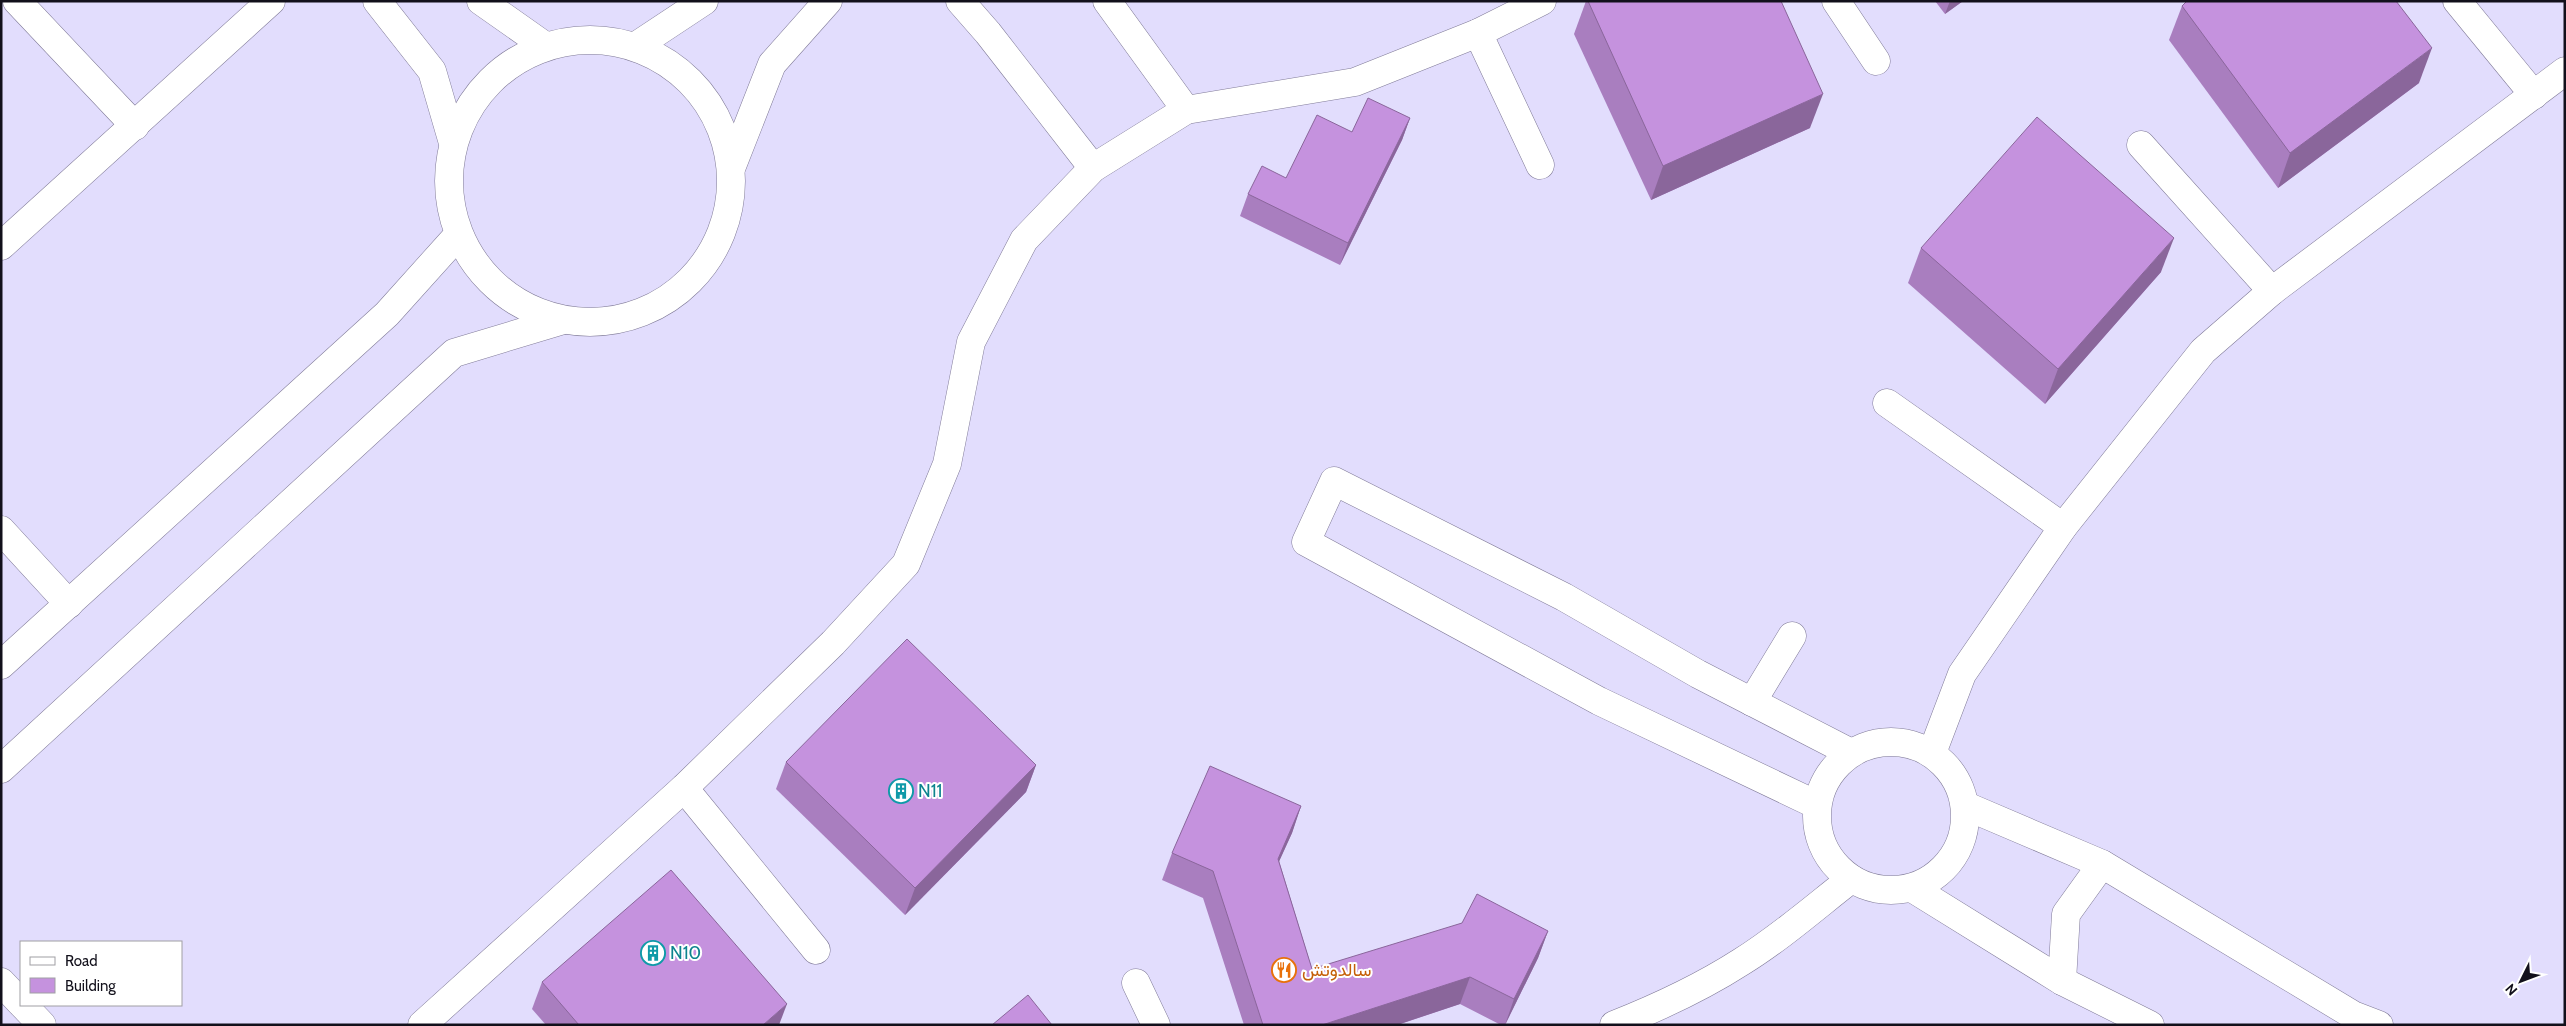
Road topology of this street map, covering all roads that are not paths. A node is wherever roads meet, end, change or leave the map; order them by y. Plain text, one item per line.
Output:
1 (17, 1) edge
2 (271, 1) edge
3 (376, 1) edge
4 (481, 1) edge
5 (704, 1) edge
6 (828, 1) edge
7 (960, 1) edge
8 (1107, 1) edge
9 (1542, 1) edge
10 (1836, 1) edge
11 (2457, 1) edge
12 (1478, 33) junction
13 (545, 46) junction
14 (636, 46) junction
15 (1876, 61) dead end
16 (2565, 71) edge
17 (2534, 95) junction
18 (1186, 110) junction
19 (135, 126) junction
20 (453, 143) junction
21 (2141, 145) dead end
22 (732, 166) junction
23 (1540, 166) dead end
24 (1093, 168) junction
25 (458, 234) junction
26 (1, 246) edge
27 (2272, 291) junction
28 (563, 320) junction
29 (1887, 404) dead end
30 (2063, 527) junction
31 (1, 530) edge
32 (69, 604) junction
33 (1792, 636) dead end
34 (1, 665) edge
35 (1752, 702) junction
36 (1851, 753) junction
37 (1932, 753) junction
38 (1, 769) edge
39 (684, 788) junction
40 (1817, 805) junction
41 (1966, 806) junction
42 (2102, 864) junction
43 (1851, 878) junction
44 (1912, 888) junction
45 (816, 950) dead end
46 (2062, 981) junction
47 (1136, 983) dead end
48 (11, 995) edge
49 (20, 1004) edge
50 (22, 1006) edge
51 (2351, 1020) edge
52 (434, 1021) edge
53 (42, 1025) edge
54 (1156, 1025) edge
55 (1614, 1025) edge
56 (2150, 1025) edge
57 (2379, 1025) edge

1 - 19 street
2 - 19 street
3 - 20 street
4 - 13 street
5 - 14 street
6 - 22 street
7 - 24 street
8 - 18 street
9 - 12 street
10 - 15 street
11 - 17 street
12 - 18 street
12 - 23 street
13 - 14 street
13 - 20 street
14 - 22 street
16 - 17 street
17 - 27 street
18 - 24 street
19 - 26 street
20 - 25 street
21 - 27 street
22 - 28 street
24 - 39 street
25 - 28 street
25 - 32 street
27 - 30 street
28 - 38 street
29 - 30 street
30 - 37 street
31 - 32 street
32 - 34 street
33 - 35 street
35 - 36 street
35 - 40 street
36 - 37 street
36 - 40 street
37 - 41 street
39 - 45 street
39 - 52 street
40 - 43 street
41 - 42 street
41 - 44 street
42 - 46 street
42 - 51 street
43 - 44 street
43 - 55 street
44 - 46 street
46 - 56 street
47 - 54 street
48 - 49 street
50 - 53 street
51 - 57 street

